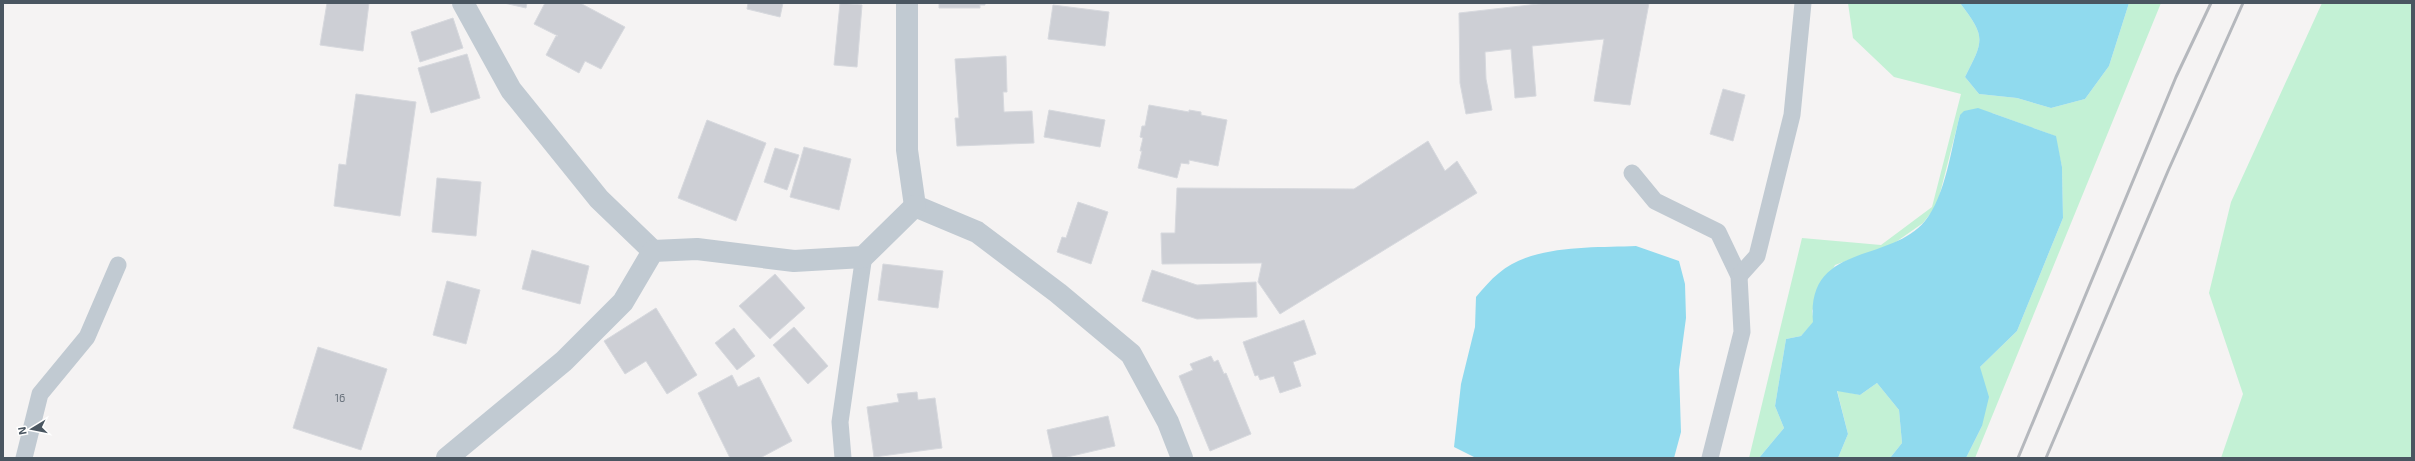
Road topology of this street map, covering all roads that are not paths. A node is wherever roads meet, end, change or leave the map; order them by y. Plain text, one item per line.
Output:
1 (463, 3) edge
2 (907, 3) edge
3 (1802, 3) edge
4 (1632, 173) dead end
5 (915, 206) junction
6 (653, 251) junction
7 (863, 256) junction
8 (118, 265) dead end
9 (1739, 276) junction
10 (24, 458) edge
11 (447, 458) edge
12 (843, 458) edge
13 (1182, 458) edge
14 (1710, 458) edge

1 - 6 street
2 - 5 street
3 - 9 lane
4 - 9 lane
5 - 7 street
5 - 13 street
6 - 7 street
6 - 11 street
7 - 12 lane
8 - 10 lane
9 - 14 lane

